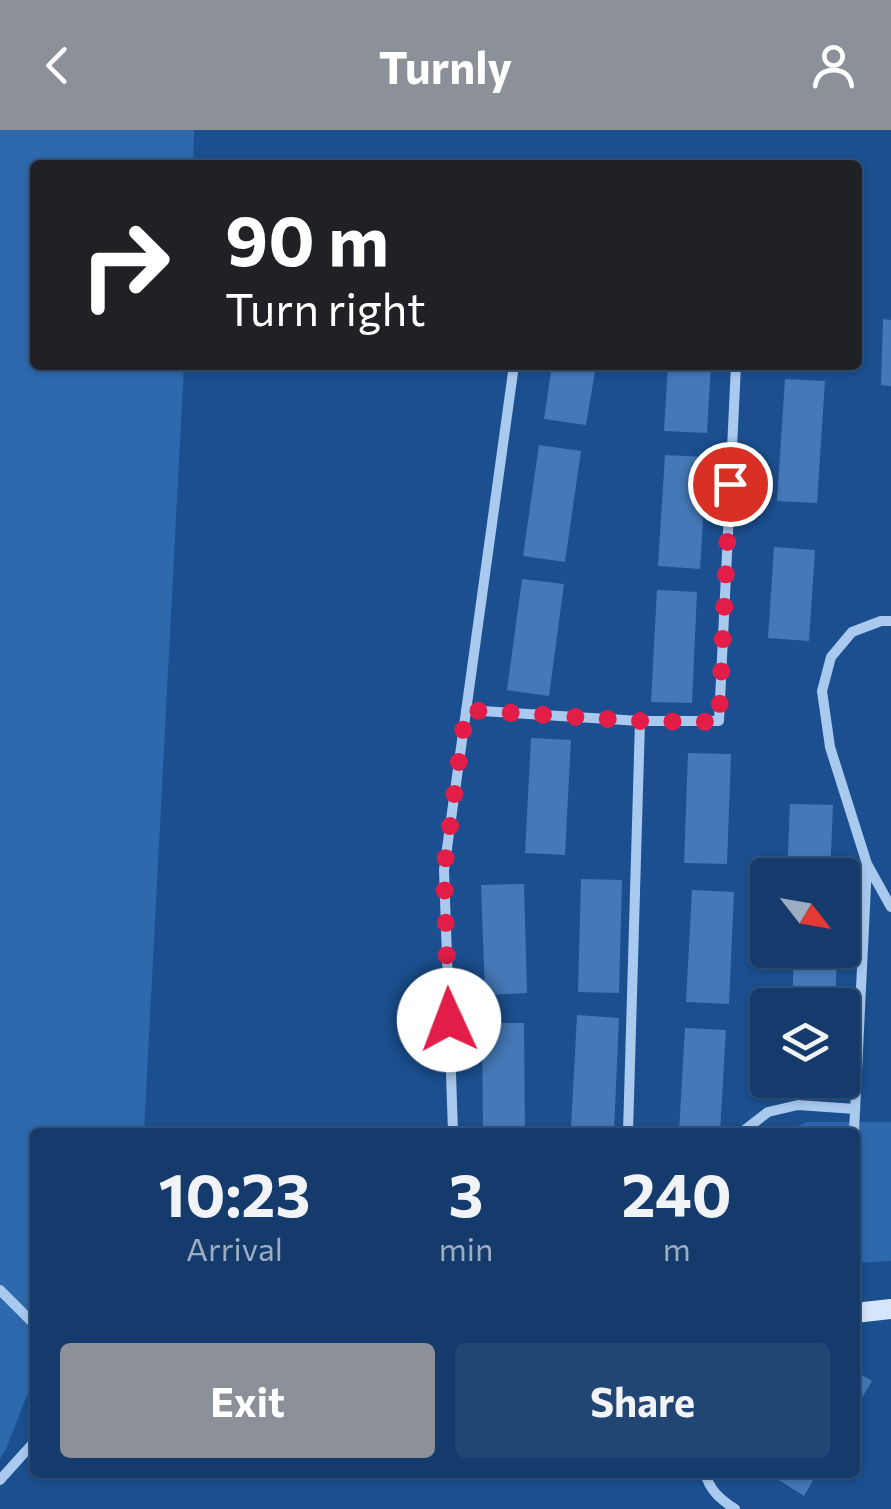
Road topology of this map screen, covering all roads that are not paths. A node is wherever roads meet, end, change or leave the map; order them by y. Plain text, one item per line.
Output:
1 (513, 370) edge
2 (736, 370) edge
3 (891, 621) edge
4 (466, 710) junction
5 (640, 721) junction
6 (867, 864) junction
7 (891, 907) edge
8 (855, 1109) junction
9 (454, 1128) edge
10 (628, 1128) edge
11 (747, 1128) edge
12 (854, 1128) edge
13 (0, 1290) edge
14 (891, 1309) edge
15 (860, 1312) edge
16 (30, 1320) edge
17 (30, 1447) edge
18 (706, 1478) edge
19 (0, 1480) edge
20 (735, 1509) edge

1 - 4 street
2 - 5 street
3 - 6 street
4 - 5 street
4 - 9 street
5 - 10 street
6 - 7 street
6 - 8 street
8 - 11 street
8 - 12 street
13 - 16 street
14 - 15 street
17 - 19 street
18 - 20 street

